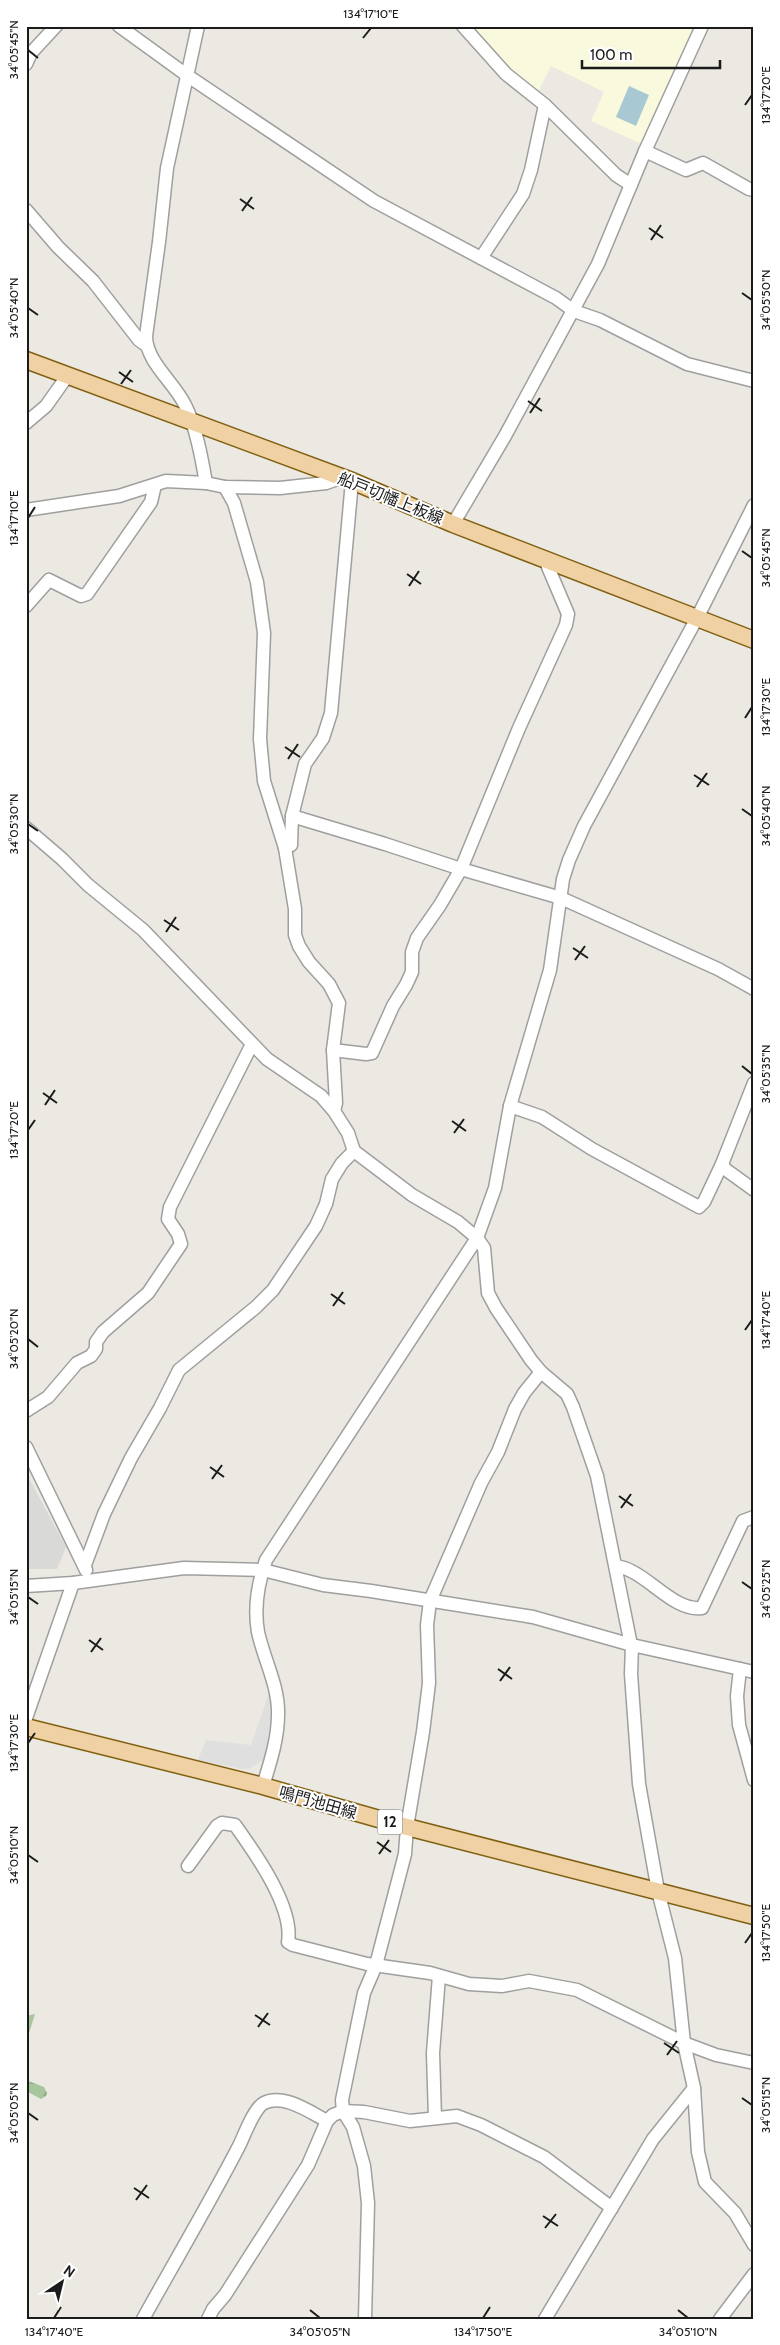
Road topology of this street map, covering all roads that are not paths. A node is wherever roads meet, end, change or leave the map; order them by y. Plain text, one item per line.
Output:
1 (56, 26) edge
2 (119, 26) edge
3 (198, 26) edge
4 (463, 26) edge
5 (702, 26) edge
6 (26, 64) edge
7 (188, 76) junction
8 (545, 104) junction
9 (646, 151) junction
10 (631, 185) junction
11 (754, 190) edge
12 (26, 210) edge
13 (481, 258) junction
14 (574, 311) junction
15 (146, 345) junction
16 (26, 360) edge
17 (68, 375) junction
18 (754, 381) edge
19 (191, 422) junction
20 (26, 423) edge
21 (347, 479) junction
22 (206, 483) junction
23 (155, 485) junction
24 (225, 487) junction
25 (754, 505) edge
26 (26, 510) edge
27 (453, 524) junction
28 (547, 560) junction
29 (26, 606) edge
30 (697, 618) junction
31 (754, 640) edge
32 (292, 816) junction
33 (26, 828) edge
34 (285, 848) junction
35 (461, 869) junction
36 (561, 898) junction
37 (754, 989) edge
38 (252, 1044) junction
39 (333, 1050) junction
40 (754, 1083) edge
41 (510, 1106) junction
42 (334, 1111) junction
43 (354, 1151) junction
44 (722, 1164) junction
45 (754, 1190) edge
46 (477, 1238) junction
47 (541, 1372) junction
48 (26, 1410) edge
49 (26, 1447) edge
50 (754, 1517) edge
51 (85, 1565) junction
52 (616, 1566) junction
53 (263, 1570) junction
54 (88, 1581) junction
55 (73, 1583) junction
56 (26, 1586) edge
57 (430, 1601) junction
58 (632, 1645) junction
59 (740, 1669) junction
60 (754, 1672) edge
61 (26, 1718) edge
62 (26, 1727) edge
63 (754, 1780) edge
64 (263, 1786) junction
65 (407, 1827) junction
66 (188, 1866) dead end
67 (658, 1891) junction
68 (754, 1916) edge
69 (376, 1965) junction
70 (439, 1976) junction
71 (684, 2043) junction
72 (754, 2063) edge
73 (694, 2088) junction
74 (343, 2111) junction
75 (435, 2118) junction
76 (327, 2121) junction
77 (612, 2208) junction
78 (754, 2245) edge
79 (754, 2274) edge
80 (143, 2319) edge
81 (208, 2319) edge
82 (365, 2319) edge
83 (545, 2319) edge
84 (720, 2319) edge

1 - 6 street
2 - 7 street
3 - 7 street
4 - 8 street
5 - 9 street
7 - 13 street
7 - 15 street
8 - 10 street
8 - 13 street
9 - 10 street
9 - 11 street
10 - 14 street
12 - 15 street
13 - 14 street
14 - 18 street
14 - 27 street
15 - 19 street
16 - 17 main road, 船戸切幡上板線
17 - 19 main road, 船戸切幡上板線
17 - 20 street
19 - 21 main road, 船戸切幡上板線
19 - 22 street
21 - 24 street
21 - 27 main road, 船戸切幡上板線
21 - 32 street
22 - 23 street
22 - 24 street
23 - 26 street
23 - 29 street
24 - 34 street
25 - 30 street
27 - 28 main road, 船戸切幡上板線
28 - 30 main road, 船戸切幡上板線
28 - 35 street
30 - 31 main road, 船戸切幡上板線
30 - 36 street
32 - 34 street
32 - 35 street
33 - 38 street
34 - 39 street
35 - 36 street
35 - 39 street
36 - 37 street
36 - 41 street
38 - 42 street
38 - 48 street
39 - 42 street
40 - 44 street
41 - 44 street
41 - 46 street
42 - 43 street
43 - 46 street
43 - 51 street
44 - 45 street
46 - 47 street
46 - 53 street
47 - 52 street
47 - 57 street
49 - 51 street
50 - 52 street
51 - 54 street
52 - 58 street
53 - 54 street
53 - 57 street
53 - 64 street
54 - 55 street
55 - 56 street
55 - 61 street
57 - 58 street
57 - 65 street
58 - 59 street
58 - 67 street
59 - 60 street
59 - 63 street
62 - 64 main road, 鳴門池田線 / 12
64 - 65 main road, 鳴門池田線 / 12
65 - 67 main road, 鳴門池田線 / 12
65 - 69 street
66 - 69 street
67 - 68 main road, 鳴門池田線 / 12
67 - 71 street
69 - 70 street
69 - 74 street
70 - 71 street
70 - 75 street
71 - 72 street
71 - 73 street
73 - 77 street
73 - 78 street
74 - 75 street
74 - 76 street
74 - 82 street
75 - 77 street
76 - 80 street
76 - 81 street
77 - 83 street
79 - 84 street

